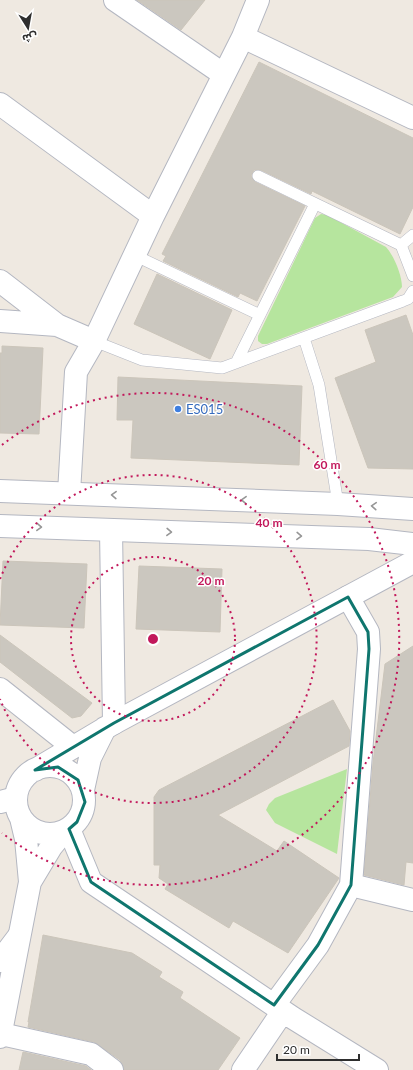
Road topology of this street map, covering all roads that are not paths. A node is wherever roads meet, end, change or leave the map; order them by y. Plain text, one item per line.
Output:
1 (115, 0) edge
2 (258, 0) edge
3 (242, 37) junction
4 (223, 74) junction
5 (0, 104) edge
6 (413, 118) edge
7 (258, 176) dead end
8 (315, 204) junction
9 (153, 216) junction
10 (413, 235) edge
11 (400, 245) junction
12 (134, 255) junction
13 (413, 276) edge
14 (0, 281) edge
15 (413, 291) edge
16 (260, 315) junction
17 (0, 321) edge
18 (57, 325) junction
19 (304, 338) junction
20 (94, 341) junction
21 (236, 363) junction
22 (0, 490) edge
23 (69, 493) junction
24 (338, 504) junction
25 (413, 509) edge
26 (0, 526) edge
27 (111, 530) junction
28 (413, 544) edge
29 (413, 562) edge
30 (348, 597) junction
31 (0, 689) edge
32 (110, 725) junction
33 (73, 747) junction
34 (35, 770) junction
35 (83, 790) junction
36 (12, 806) edge
37 (66, 830) junction
38 (30, 882) junction
39 (351, 885) junction
40 (413, 900) edge
41 (19, 936) junction
42 (0, 961) edge
43 (278, 1008) junction
44 (0, 1036) edge
45 (112, 1070) edge
46 (243, 1070) edge
47 (377, 1070) edge

1 - 4 street
2 - 3 street
3 - 4 street
3 - 6 street
4 - 9 street
5 - 9 street
7 - 8 lane
8 - 11 lane
8 - 16 lane
9 - 12 street
10 - 11 lane
11 - 13 lane
12 - 16 lane
12 - 20 street
14 - 18 street
15 - 19 lane
16 - 21 lane
17 - 18 street
18 - 20 street
19 - 21 lane
19 - 24 lane
20 - 21 lane
20 - 23 street
22 - 23 street
24 -> 23 street
25 -> 24 street
26 -> 27 street
27 -> 28 street
27 - 32 street
29 - 30 street
30 - 32 street
30 - 39 street
31 - 33 street
32 - 33 street
32 - 35 street
33 - 34 street
34 - 35 street
34 - 36 street
35 - 37 street
36 - 37 street
36 - 38 street
37 - 38 street
37 - 43 street
38 - 41 street
39 - 40 street
39 - 43 street
41 - 42 street
41 - 44 street
43 - 46 street
43 - 47 street
44 - 45 street

